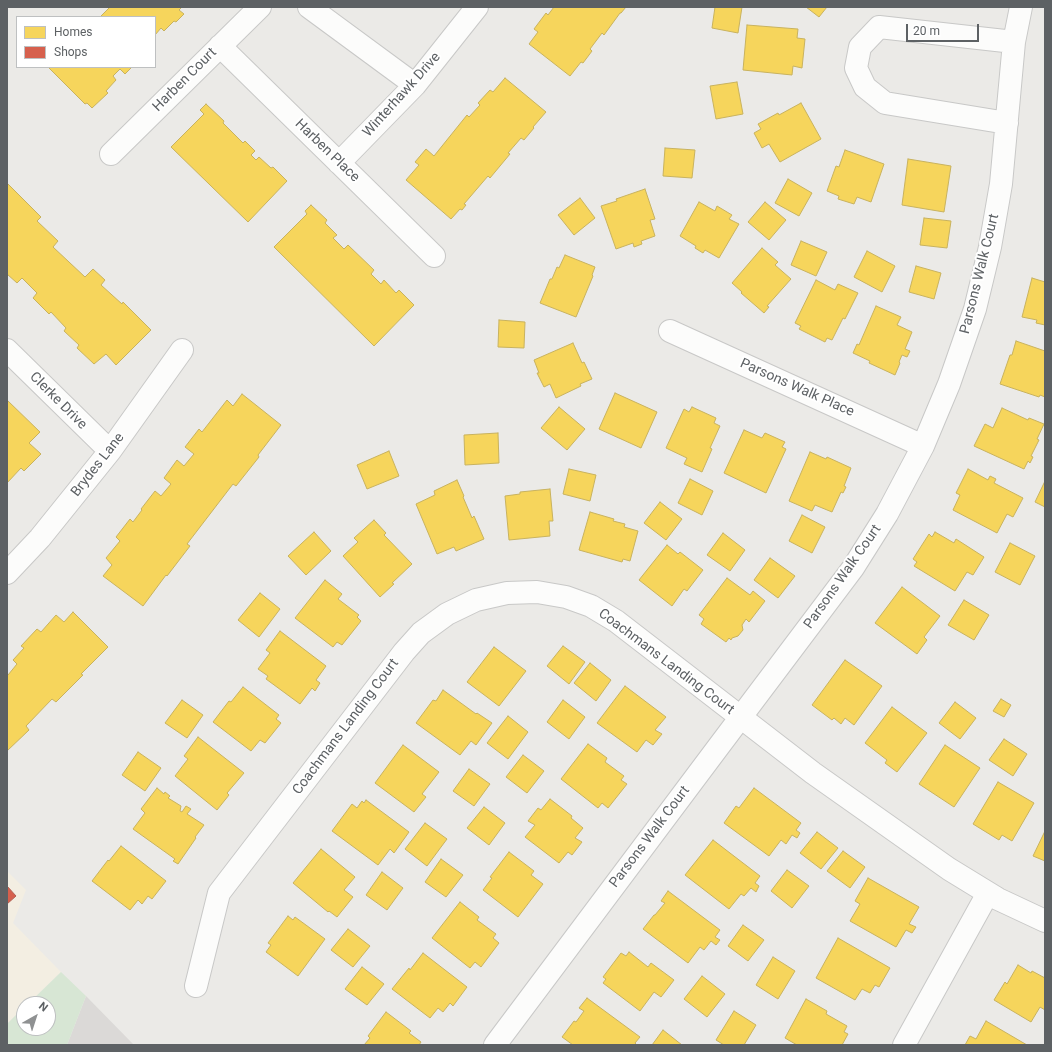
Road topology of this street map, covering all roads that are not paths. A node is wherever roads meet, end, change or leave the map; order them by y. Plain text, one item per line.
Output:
1 (260, 7) edge
2 (308, 7) edge
3 (478, 7) edge
4 (1021, 7) edge
5 (1014, 42) junction
6 (220, 46) junction
7 (416, 85) junction
8 (1006, 123) junction
9 (111, 154) dead end
10 (339, 163) junction
11 (434, 256) dead end
12 (670, 331) dead end
13 (7, 350) edge
14 (182, 350) dead end
15 (923, 446) junction
16 (110, 451) junction
17 (7, 573) edge
18 (740, 717) junction
19 (988, 893) junction
20 (1045, 921) edge
21 (196, 986) dead end
22 (495, 1045) edge
23 (904, 1045) edge

1 - 6 street, Harben Court
2 - 7 street
3 - 7 street, Winterhawk Drive
4 - 5 street, Parsons Walk Court
5 - 8 street, Parsons Walk Court
5 - 8 street
6 - 9 street, Harben Court
6 - 10 street, Harben Place
7 - 10 street, Winterhawk Drive
8 - 15 street, Parsons Walk Court
10 - 11 street, Harben Place
12 - 15 street, Parsons Walk Place
13 - 16 street, Clerke Drive
14 - 16 street, Brydes Lane
15 - 18 street, Parsons Walk Court
16 - 17 street, Brydes Lane
18 - 19 street, Coachmans Landing Court
18 - 21 street, Coachmans Landing Court
18 - 22 street, Parsons Walk Court
19 - 20 street, Coachmans Landing Court
19 - 23 street

